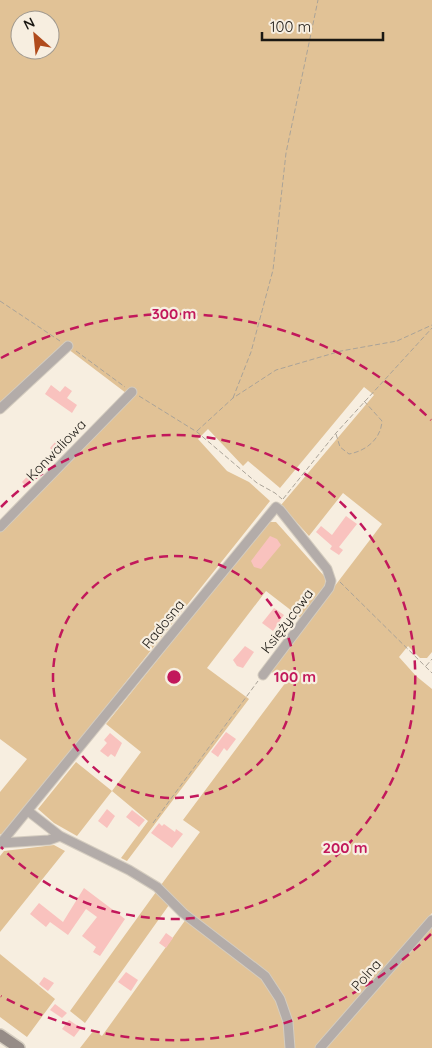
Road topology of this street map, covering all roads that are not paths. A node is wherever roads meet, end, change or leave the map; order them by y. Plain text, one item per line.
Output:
1 (68, 346) road end
2 (132, 392) road end
3 (0, 409) edge
4 (276, 507) joint
5 (0, 527) edge
6 (263, 675) road end
7 (28, 811) junction
8 (60, 836) junction
9 (1, 844) edge
10 (432, 920) edge
11 (0, 1035) edge
12 (18, 1048) edge
13 (290, 1048) edge
14 (320, 1048) edge

1 - 3 street
2 - 5 street, Konwaliowa
4 - 6 street, Księżycowa
4 - 7 street, Radosna
7 - 8 street
7 - 9 street, Radosna
8 - 9 street
8 - 13 street
10 - 14 street, Polna
11 - 12 main road

